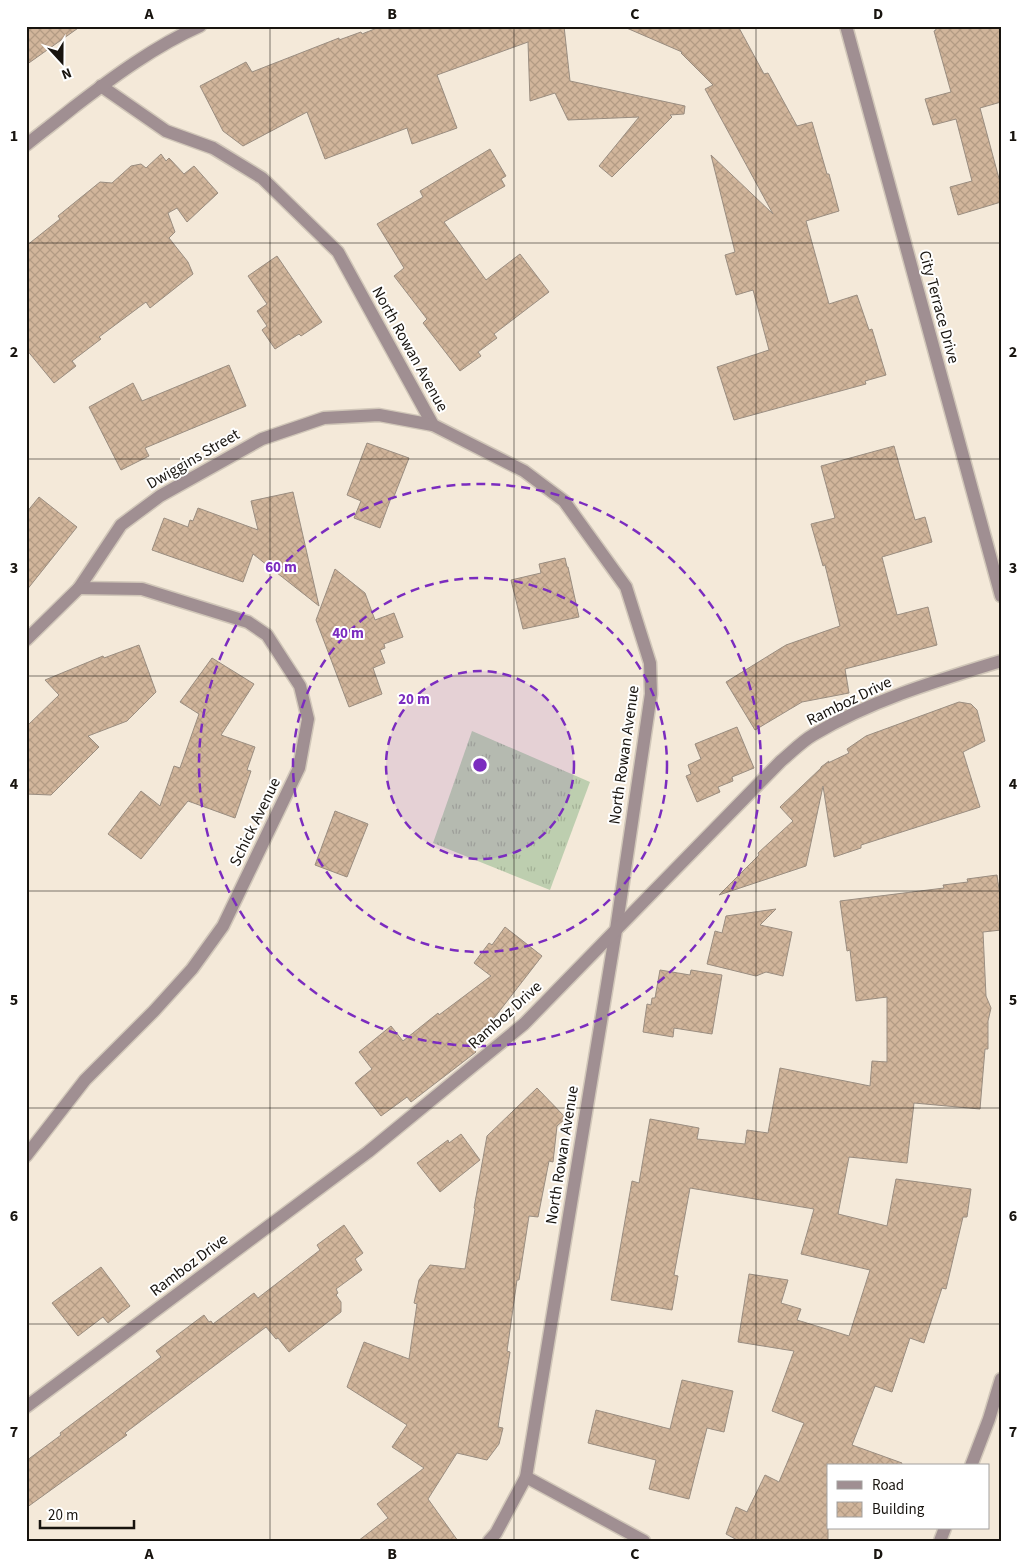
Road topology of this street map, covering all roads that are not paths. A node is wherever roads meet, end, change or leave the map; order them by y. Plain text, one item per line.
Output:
1 (200, 26) edge
2 (846, 26) edge
3 (102, 86) junction
4 (26, 145) edge
5 (433, 425) junction
6 (79, 588) junction
7 (1001, 596) edge
8 (26, 640) edge
9 (1001, 660) edge
10 (616, 930) junction
11 (26, 1156) edge
12 (1001, 1378) edge
13 (26, 1407) edge
14 (972, 1464) edge
15 (526, 1477) junction
16 (489, 1541) edge
17 (644, 1541) edge

1 - 3 street
2 - 7 street, City Terrace Drive
3 - 4 street
3 - 5 street, North Rowan Avenue
5 - 6 street, Dwiggins Street
5 - 10 street, North Rowan Avenue
6 - 8 street, Dwiggins Street
6 - 11 street, Schick Avenue
9 - 10 street, Ramboz Drive
10 - 13 street, Ramboz Drive
10 - 15 street, North Rowan Avenue
12 - 14 street
15 - 16 street, North Rowan Avenue
15 - 17 street

